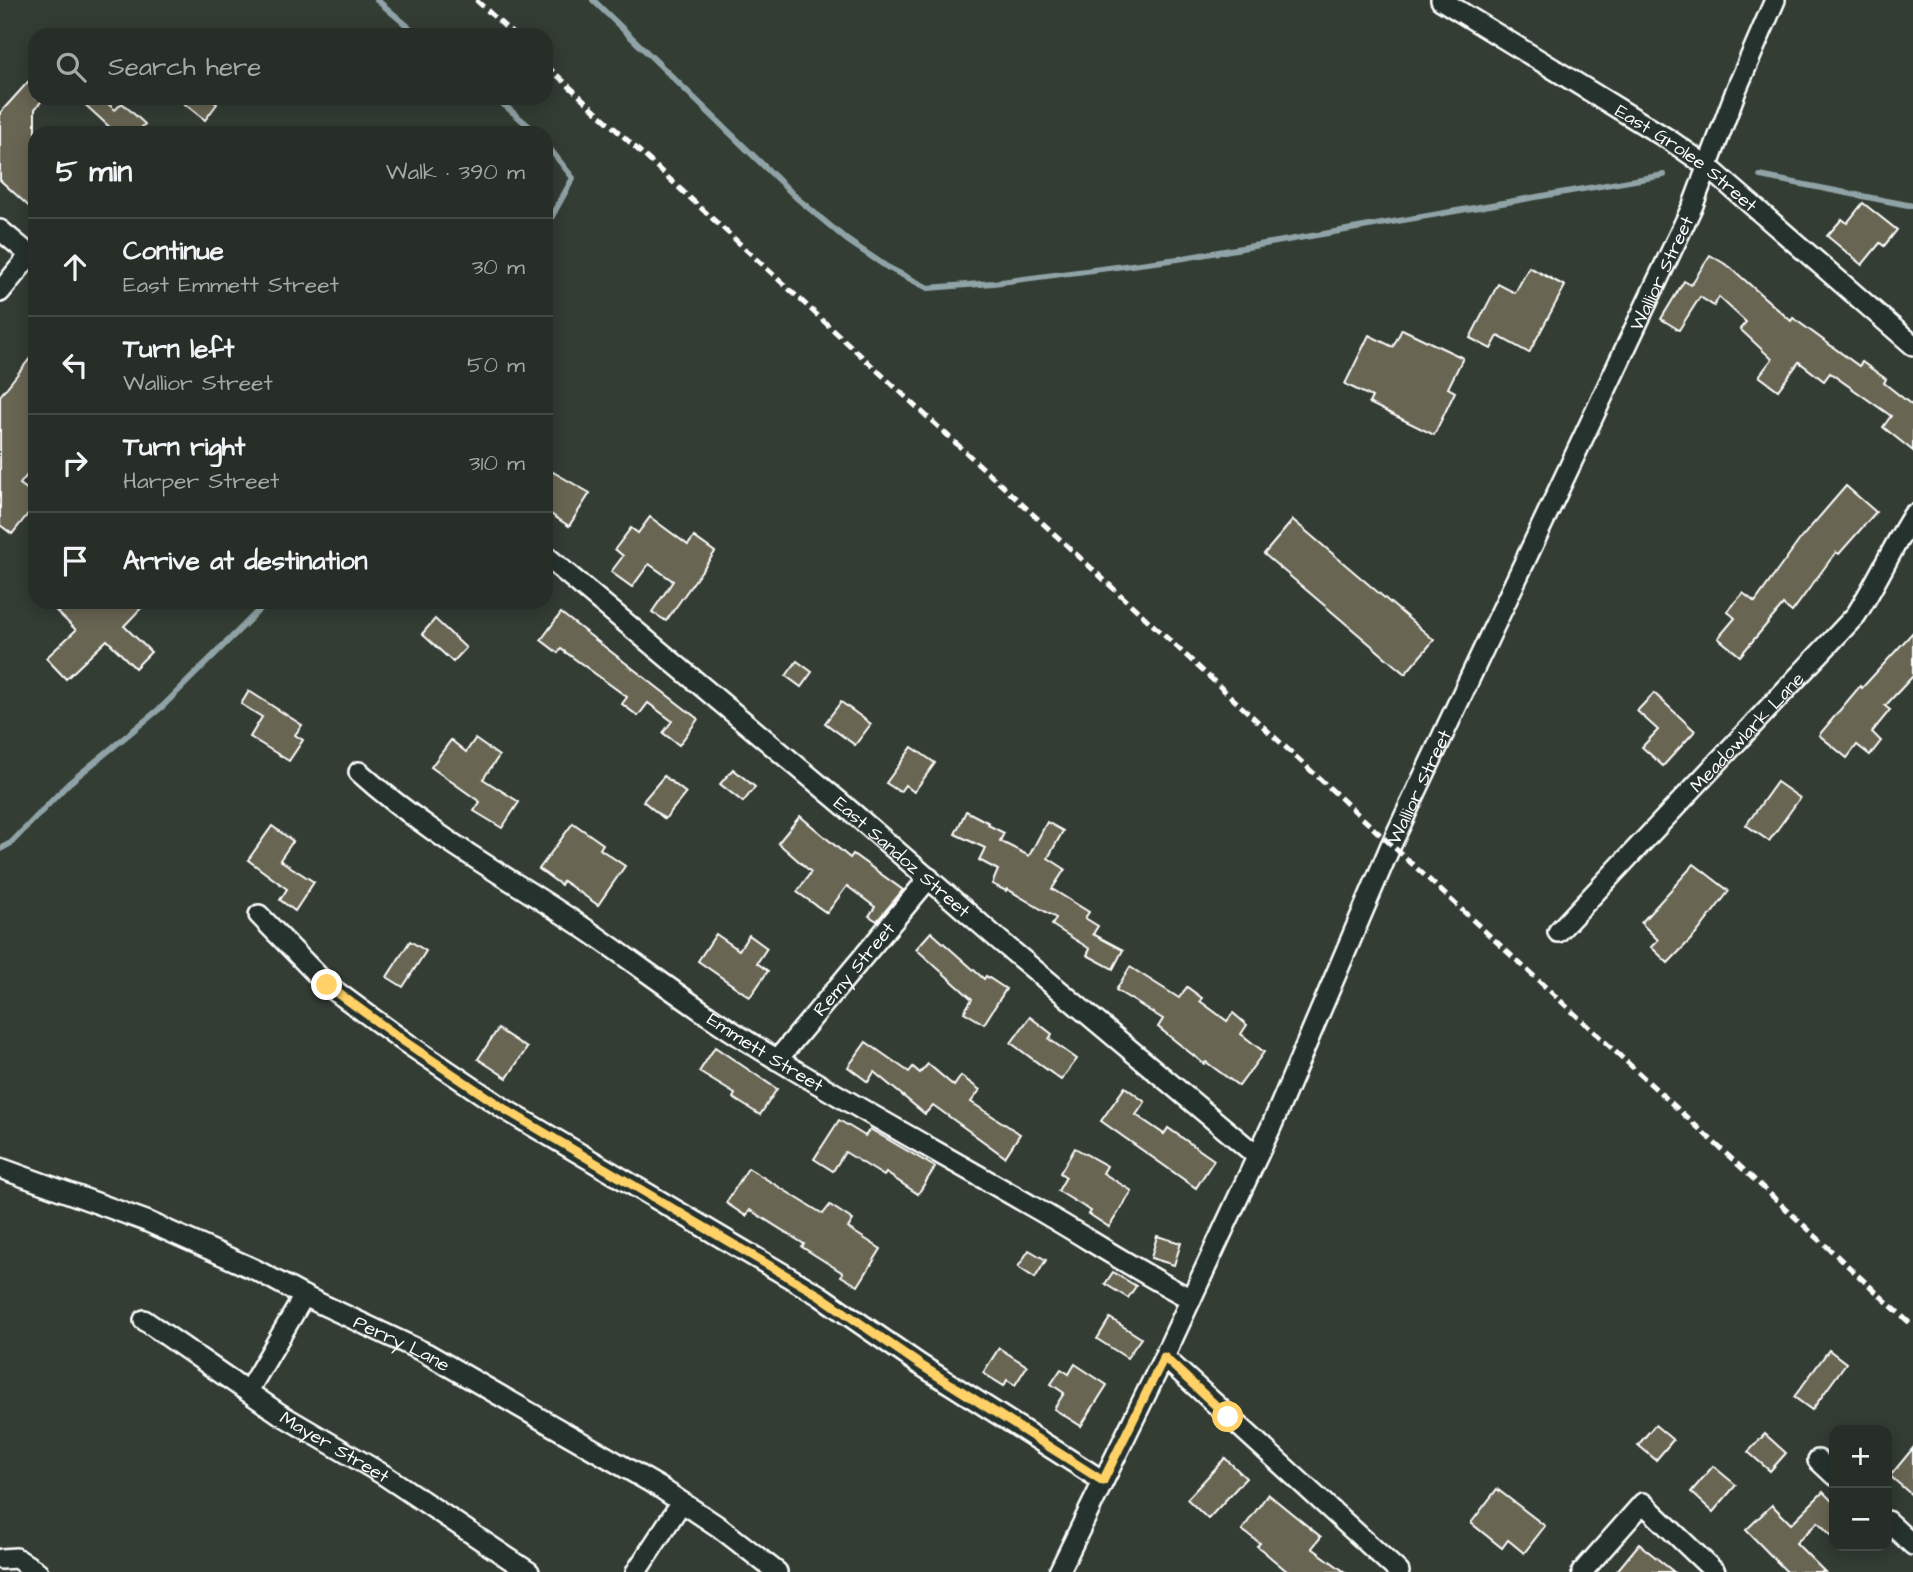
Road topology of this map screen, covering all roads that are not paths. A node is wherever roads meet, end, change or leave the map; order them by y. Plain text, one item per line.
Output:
1 (1441, 0) edge
2 (1775, 0) edge
3 (1707, 166) junction
4 (0, 230) edge
5 (28, 253) edge
6 (28, 262) edge
7 (0, 292) edge
8 (1913, 345) edge
9 (1913, 515) edge
10 (553, 562) edge
11 (359, 772) dead end
12 (929, 877) junction
13 (259, 915) dead end
14 (1558, 932) dead end
15 (777, 1060) junction
16 (1257, 1156) junction
17 (0, 1168) edge
18 (304, 1296) junction
19 (1191, 1298) junction
20 (144, 1321) dead end
21 (1164, 1357) junction
22 (248, 1391) junction
23 (1818, 1460) dead end
24 (1829, 1470) edge
25 (1103, 1481) junction
26 (681, 1503) junction
27 (1892, 1526) edge
28 (1913, 1545) edge
29 (1, 1559) edge
30 (38, 1572) edge
31 (529, 1572) edge
32 (636, 1572) edge
33 (777, 1572) edge
34 (1059, 1572) edge
35 (1399, 1572) edge
36 (1582, 1572) edge
37 (1715, 1572) edge

1 - 3 street, East Grolee Street
2 - 3 street, Wallior Street
3 - 8 street, East Grolee Street
3 - 16 street, Wallior Street
4 - 5 street
6 - 7 street
9 - 14 street, Meadowlark Lane
10 - 12 street, East Sandoz Street
11 - 15 street, Emmett Street
12 - 15 street, Remy Street
12 - 16 street, East Sandoz Street
13 - 25 street
15 - 19 street, Emmett Street
16 - 19 street, Wallior Street
17 - 18 street, Perry Lane
18 - 22 street
18 - 26 street, Perry Lane
19 - 21 street, Wallior Street
20 - 22 street, Mayer Street
21 - 25 street, Wallior Street
21 - 35 street
22 - 31 street, Mayer Street
23 - 24 street
25 - 34 street, Wallior Street
26 - 32 street
26 - 33 street, Perry Lane
27 - 28 street
29 - 30 street
36 - 37 street

